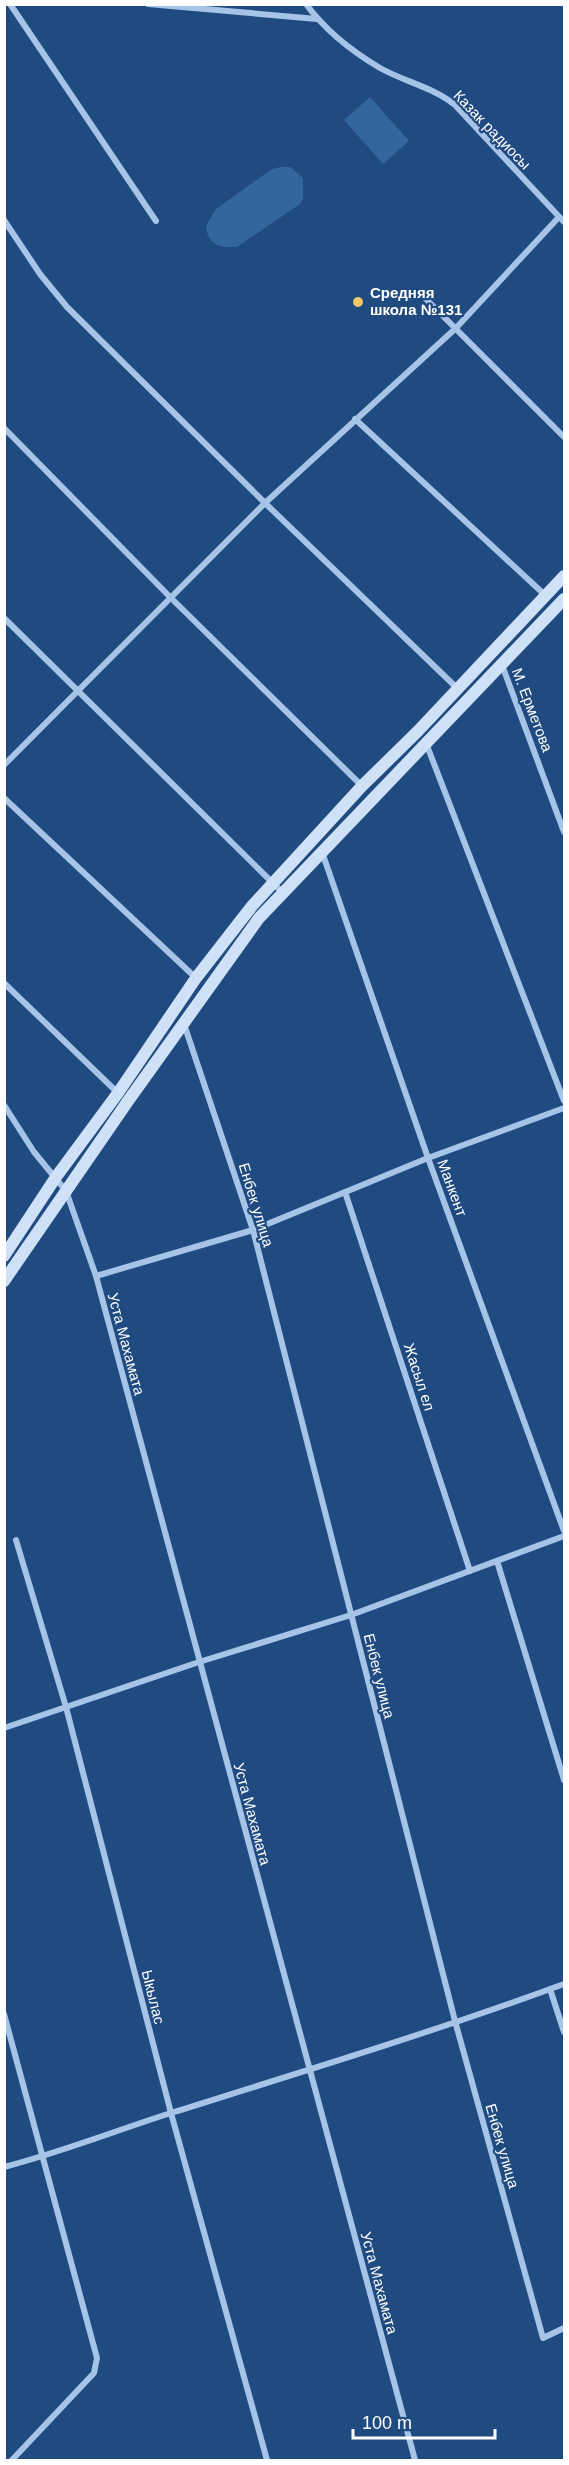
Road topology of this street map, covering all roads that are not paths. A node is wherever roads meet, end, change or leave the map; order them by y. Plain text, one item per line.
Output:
1 (10, 4) edge
2 (148, 4) edge
3 (306, 4) edge
4 (317, 19) junction
5 (562, 219) edge
6 (4, 220) edge
7 (156, 221) dead end
8 (421, 294) dead end
9 (456, 328) junction
10 (355, 419) junction
11 (4, 429) edge
12 (564, 437) edge
13 (265, 503) junction
14 (564, 576) edge
15 (546, 595) junction
16 (171, 598) junction
17 (564, 599) edge
18 (4, 618) edge
19 (512, 633) junction
20 (523, 643) junction
21 (501, 664) junction
22 (458, 689) junction
23 (78, 691) junction
24 (425, 742) junction
25 (4, 765) edge
26 (362, 786) junction
27 (4, 798) edge
28 (564, 832) edge
29 (322, 851) junction
30 (272, 882) junction
31 (283, 893) junction
32 (196, 978) junction
33 (4, 983) edge
34 (184, 1023) junction
35 (118, 1093) junction
36 (564, 1101) edge
37 (4, 1105) edge
38 (564, 1108) edge
39 (428, 1158) junction
40 (56, 1178) junction
41 (66, 1191) junction
42 (345, 1192) junction
43 (253, 1230) junction
44 (4, 1256) edge
45 (96, 1276) junction
46 (4, 1281) edge
47 (564, 1531) edge
48 (564, 1536) edge
49 (16, 1540) dead end
50 (497, 1561) junction
51 (470, 1571) junction
52 (351, 1615) junction
53 (199, 1662) junction
54 (66, 1707) junction
55 (4, 1728) edge
56 (564, 1780) edge
57 (564, 1984) edge
58 (550, 1989) junction
59 (4, 2014) edge
60 (455, 2021) junction
61 (564, 2032) edge
62 (310, 2071) junction
63 (171, 2113) junction
64 (42, 2157) junction
65 (4, 2167) edge
66 (564, 2328) edge
67 (12, 2460) edge
68 (267, 2460) edge
69 (415, 2460) edge

1 - 7 street
2 - 4 street
3 - 4 street, Казак радиосы
4 - 5 street, Казак радиосы
5 - 9 street
6 - 13 street
8 - 9 street
9 - 10 street
9 - 12 street
10 - 13 street
10 - 15 street
11 - 16 street
13 - 16 street
13 - 22 street
14 - 15 main road
15 - 19 main road
16 - 23 street
16 - 26 street
17 - 20 main road
18 - 23 street
19 - 20 main road
19 - 22 main road
20 - 21 main road
21 - 24 main road
21 - 28 street, М. Ерметова
22 - 26 main road
23 - 25 street
23 - 30 street
24 - 29 main road
24 - 36 street
26 - 30 main road
27 - 32 street
29 - 31 main road
29 - 39 street, Манкент
30 - 31 street
30 - 32 main road
31 - 34 main road
32 - 35 main road
33 - 35 street
34 - 41 main road
34 - 43 street, Енбек улица
35 - 40 main road
37 - 40 street, Уста Махамата
38 - 39 street
39 - 42 street
39 - 47 street, Манкент
40 - 41 street, Уста Махамата
40 - 44 main road
41 - 45 street, Уста Махамата
41 - 46 main road
42 - 43 street
42 - 51 street, Жасыл ел
43 - 45 street
43 - 52 street, Енбек улица
45 - 53 street, Уста Махамата
48 - 50 street
49 - 54 street, Ыкылас
50 - 51 street
50 - 56 street
51 - 52 street
52 - 53 street
52 - 60 street, Енбек улица
53 - 54 street
53 - 62 street, Уста Махамата
54 - 55 street
54 - 63 street, Ыкылас
57 - 58 street
58 - 60 street
58 - 61 street
59 - 64 street
60 - 62 street
60 - 66 street, Енбек улица
62 - 63 street
62 - 69 street, Уста Махамата
63 - 64 street
63 - 68 street, Ыкылас
64 - 65 street
64 - 67 street

